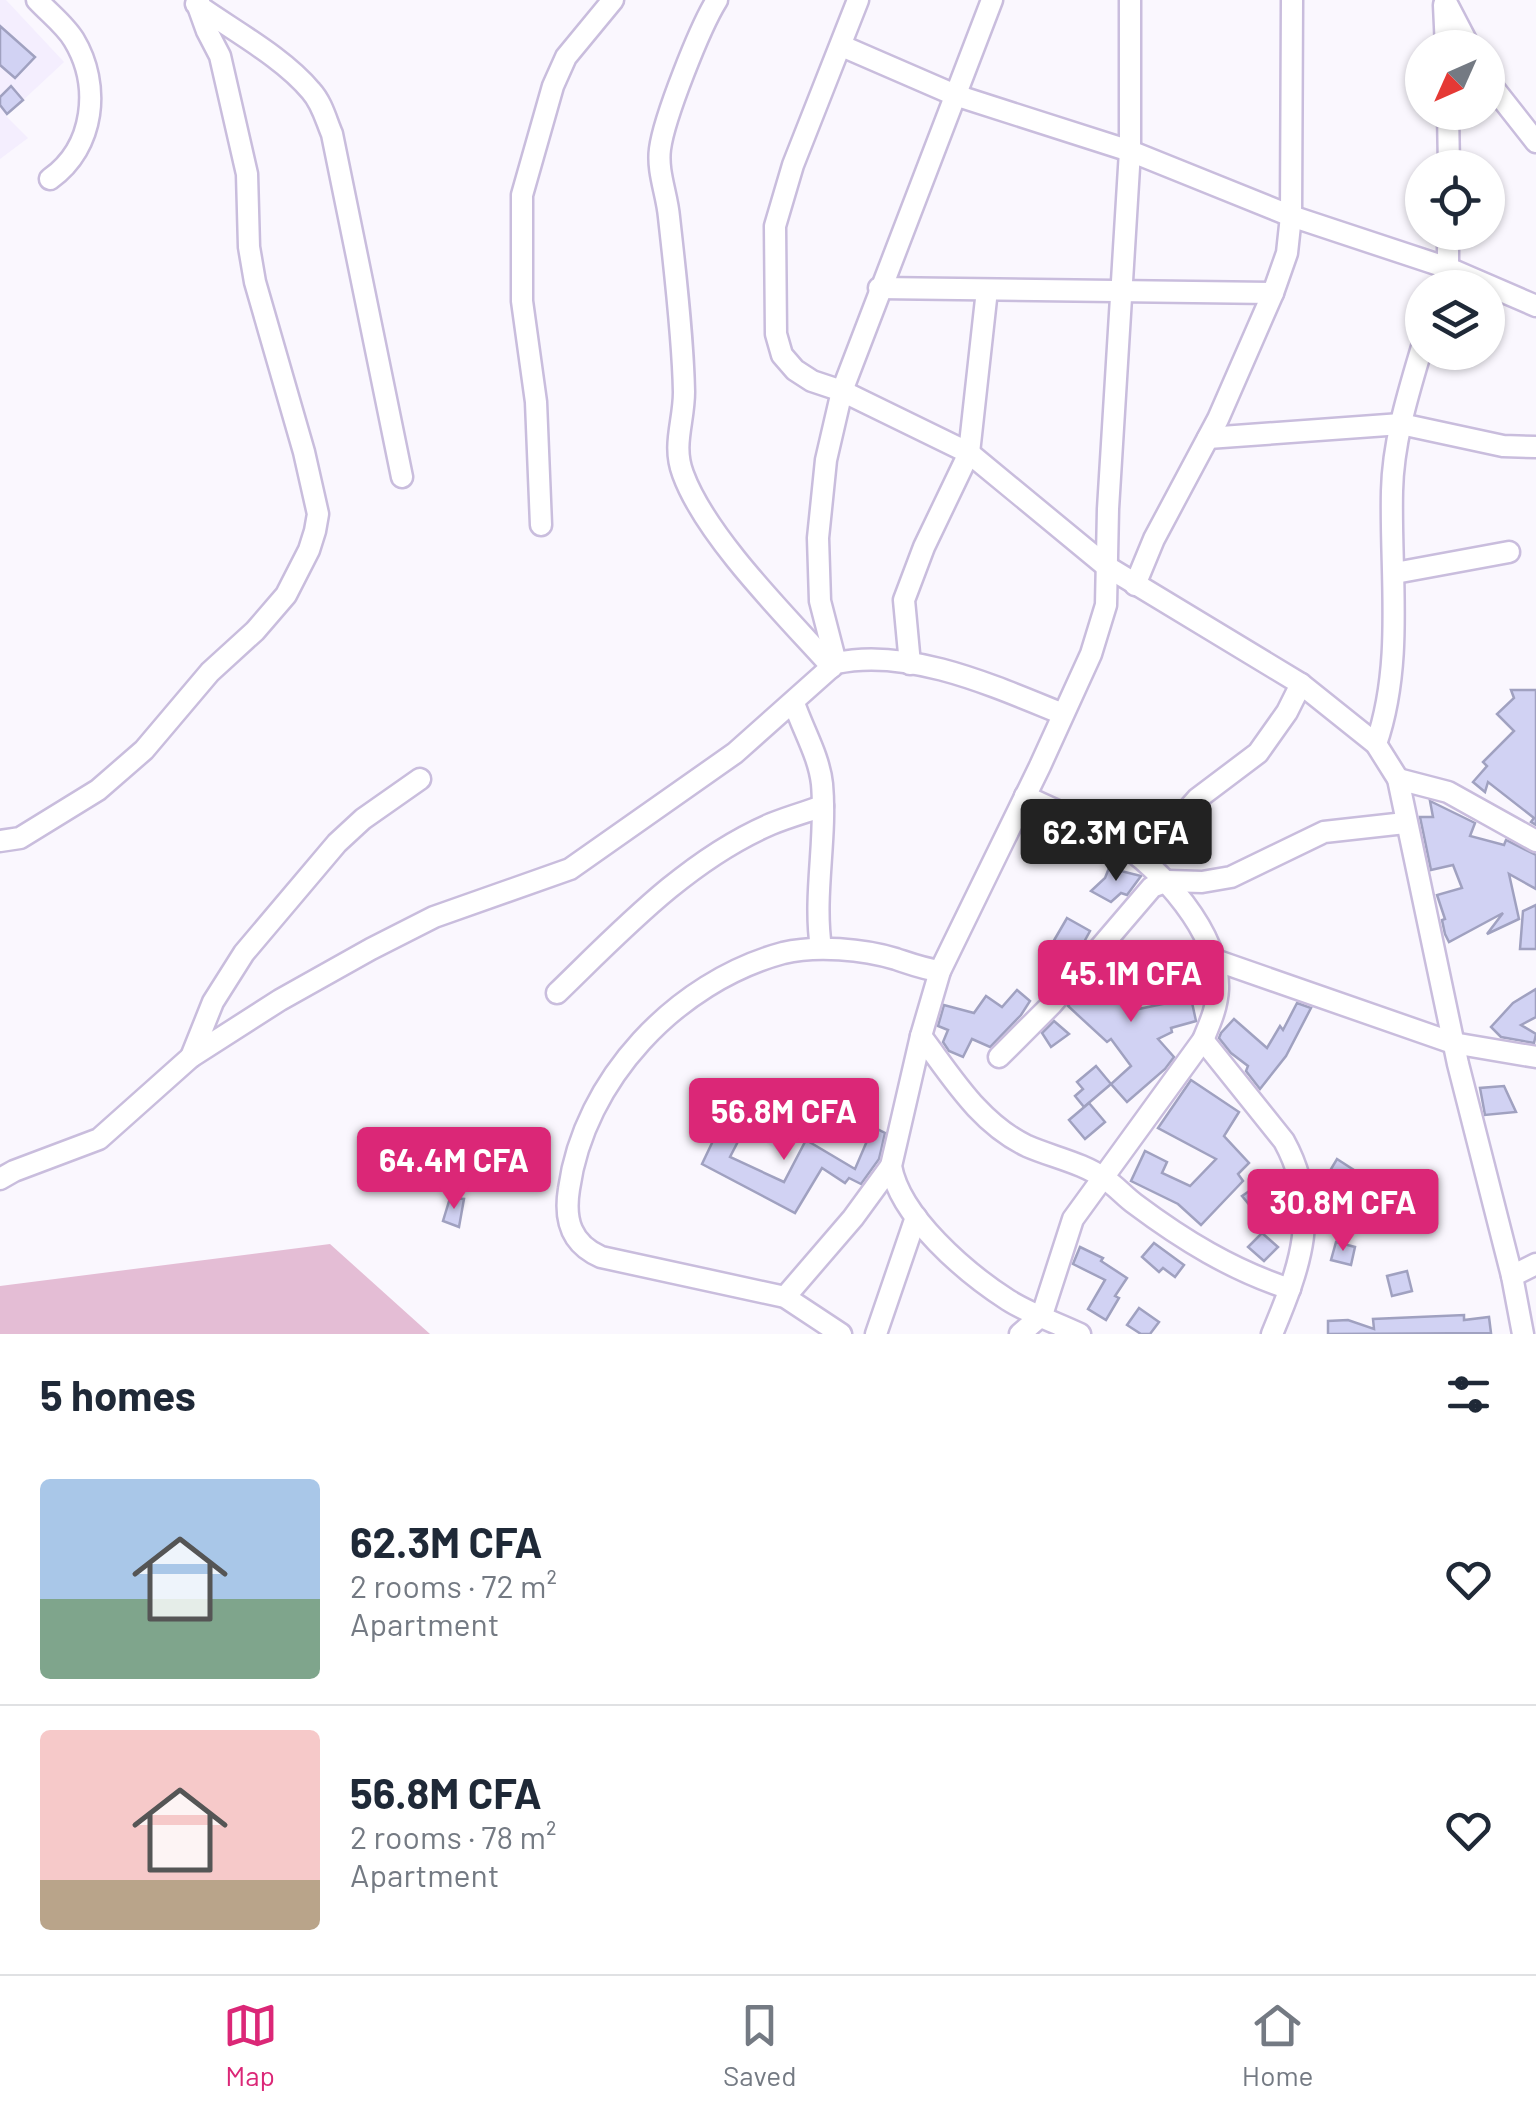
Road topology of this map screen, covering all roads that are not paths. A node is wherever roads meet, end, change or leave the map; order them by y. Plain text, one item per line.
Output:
1 (38, 0) edge
2 (613, 0) edge
3 (717, 0) edge
4 (858, 0) edge
5 (992, 0) edge
6 (1130, 0) edge
7 (1292, 0) edge
8 (1444, 0) edge
9 (196, 2) edge
10 (1445, 30) edge
11 (1460, 30) edge
12 (842, 46) junction
13 (955, 95) junction
14 (1505, 102) edge
15 (1536, 142) edge
16 (1130, 150) junction
17 (50, 178) dead end
18 (1292, 216) junction
19 (1424, 270) edge
20 (879, 288) junction
21 (987, 290) junction
22 (1121, 290) junction
23 (1273, 293) junction
24 (1505, 297) edge
25 (1536, 306) edge
26 (1416, 370) edge
27 (842, 391) junction
28 (1401, 424) junction
29 (1208, 438) junction
30 (1536, 447) edge
31 (969, 454) junction
32 (402, 477) dead end
33 (540, 524) dead end
34 (1509, 552) dead end
35 (1106, 566) junction
36 (1395, 573) junction
37 (1136, 585) junction
38 (910, 664) junction
39 (834, 665) junction
40 (1301, 684) junction
41 (794, 703) junction
42 (1063, 714) junction
43 (1376, 744) junction
44 (420, 779) dead end
45 (1398, 779) junction
46 (1026, 796) junction
47 (823, 806) junction
48 (1406, 823) junction
49 (0, 841) edge
50 (1536, 841) edge
51 (1144, 859) junction
52 (1168, 881) junction
53 (821, 948) junction
54 (1212, 959) junction
55 (940, 971) junction
56 (557, 993) dead end
57 (920, 1036) junction
58 (1203, 1040) junction
59 (1453, 1043) junction
60 (191, 1057) junction
61 (999, 1057) dead end
62 (1536, 1057) edge
63 (891, 1166) junction
64 (1103, 1176) junction
65 (0, 1179) edge
66 (916, 1217) junction
67 (1536, 1264) edge
68 (1512, 1276) junction
69 (1290, 1289) junction
70 (785, 1296) junction
71 (1042, 1315) junction
72 (840, 1334) edge
73 (876, 1334) edge
74 (1020, 1334) edge
75 (1080, 1334) edge
76 (1272, 1334) edge
77 (1523, 1334) edge

1 - 17 street
2 - 33 street
3 - 39 street
4 - 12 street
5 - 13 street
6 - 16 street
7 - 18 street
8 - 10 street
8 - 11 street
9 - 32 street
9 - 49 street
12 - 13 street
12 - 27 street
13 - 16 street
13 - 20 street
14 - 15 street
16 - 18 street
16 - 22 street
18 - 19 street
18 - 23 street
20 - 21 street
20 - 27 street
21 - 22 street
21 - 31 street
22 - 23 street
22 - 35 street
23 - 29 street
24 - 25 street
26 - 28 street
27 - 31 street
27 - 39 street
28 - 29 street
28 - 30 street
28 - 36 street
29 - 37 street
31 - 35 street
31 - 38 street
34 - 36 street
35 - 37 street
35 - 42 street
36 - 43 street
37 - 40 street
38 - 39 street
38 - 42 street
39 - 41 street
40 - 43 street
40 - 51 street
41 - 47 street
41 - 60 street
42 - 46 street
43 - 45 street
44 - 60 street
45 - 48 street
45 - 50 street
46 - 51 street
46 - 55 street
47 - 53 street
47 - 56 street
48 - 52 street
48 - 59 street
51 - 52 street
52 - 54 street
52 - 61 street
53 - 55 street
53 - 70 street
54 - 58 street
54 - 59 street
55 - 57 street
57 - 63 street
57 - 64 street
58 - 64 street
58 - 69 street
59 - 62 street
59 - 68 street
60 - 65 street
63 - 66 street
63 - 70 street
64 - 69 street
64 - 71 street
66 - 71 street
66 - 73 street
67 - 68 street
68 - 77 street
69 - 76 street
70 - 72 street
71 - 74 street
71 - 75 street

